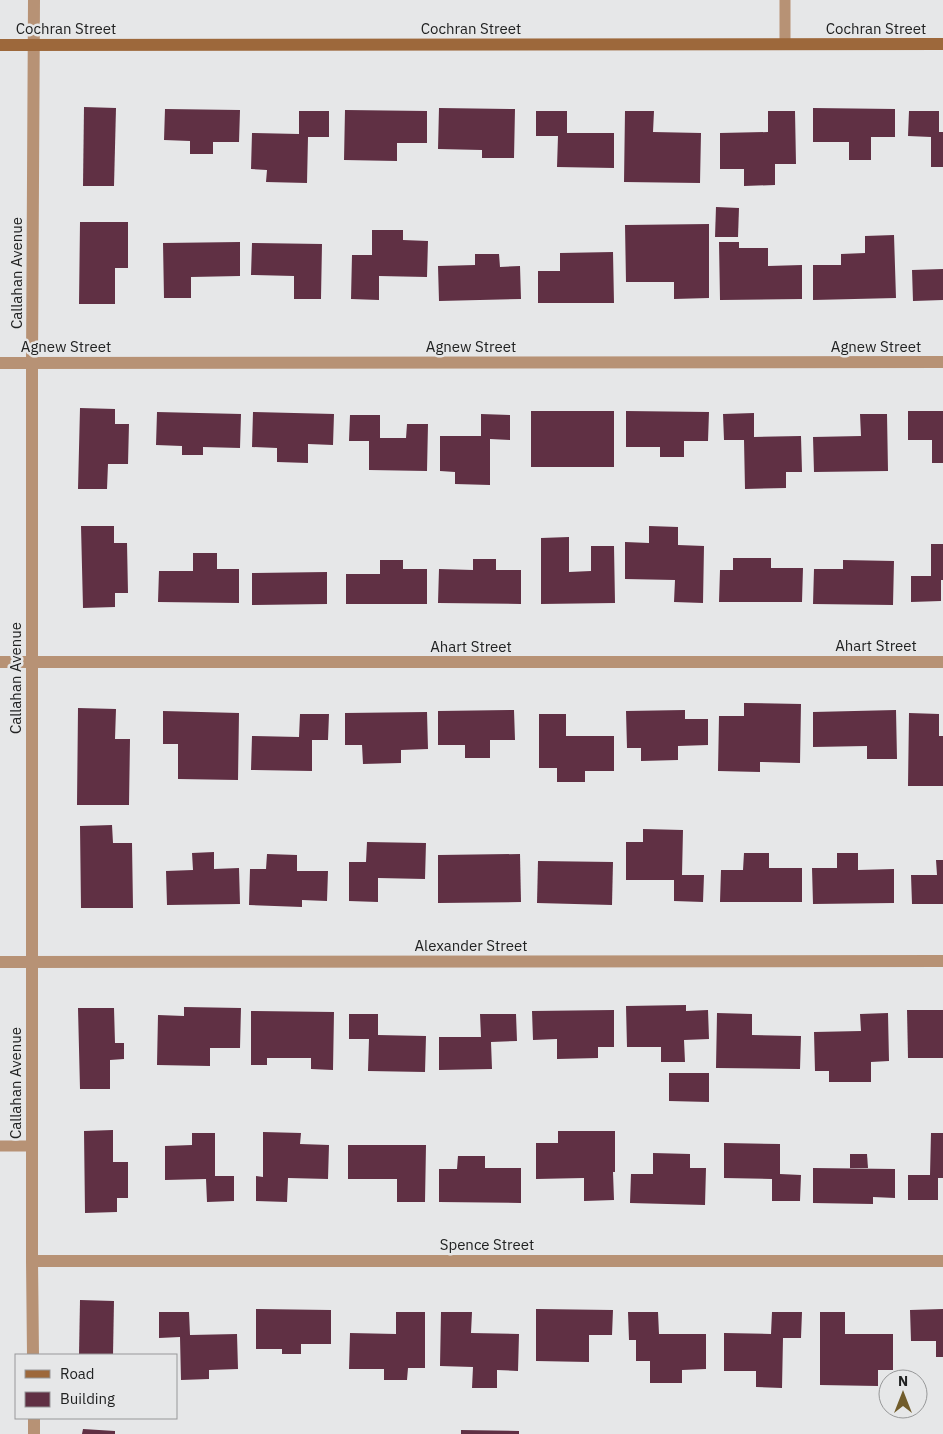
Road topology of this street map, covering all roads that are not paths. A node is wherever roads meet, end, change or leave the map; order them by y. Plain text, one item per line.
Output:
1 (34, 0) edge
2 (785, 0) edge
3 (785, 44) junction
4 (943, 44) edge
5 (0, 45) edge
6 (34, 45) junction
7 (943, 362) edge
8 (0, 363) edge
9 (32, 363) junction
10 (0, 662) edge
11 (32, 662) junction
12 (943, 662) edge
13 (943, 961) edge
14 (0, 962) edge
15 (32, 962) junction
16 (0, 1146) edge
17 (32, 1146) junction
18 (32, 1261) junction
19 (943, 1261) edge
20 (33, 1354) edge
21 (34, 1419) edge
22 (34, 1434) edge

1 - 6 street, Callahan Avenue
2 - 3 lane
3 - 4 main road, Cochran Street
3 - 6 main road, Cochran Street
5 - 6 main road, Cochran Street
6 - 9 street, Callahan Avenue
7 - 9 street, Agnew Street
8 - 9 street, Agnew Street
9 - 11 street, Callahan Avenue
10 - 11 street, Ahart Street
11 - 12 street, Ahart Street
11 - 15 street, Callahan Avenue
13 - 15 street, Alexander Street
14 - 15 street, Alexander Street
15 - 17 street, Callahan Avenue
16 - 17 lane
17 - 18 street, Callahan Avenue
18 - 19 street, Spence Street
18 - 20 street, Callahan Avenue
21 - 22 street

